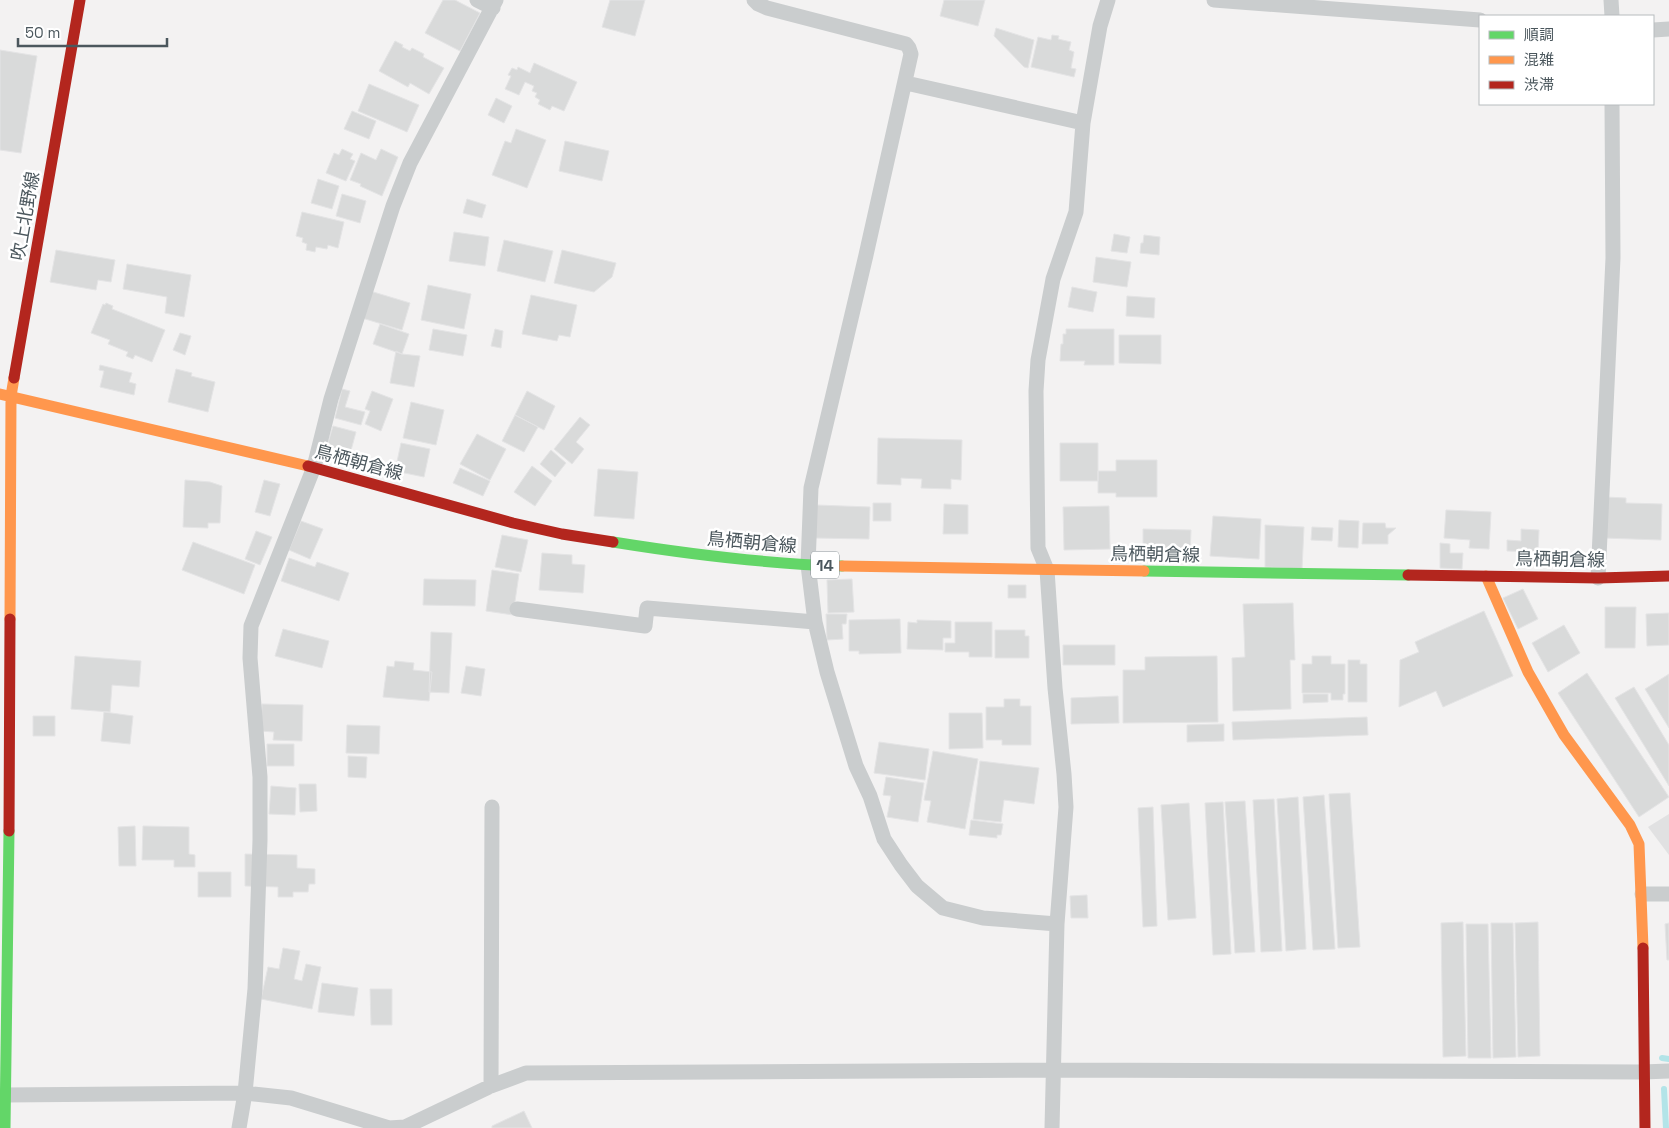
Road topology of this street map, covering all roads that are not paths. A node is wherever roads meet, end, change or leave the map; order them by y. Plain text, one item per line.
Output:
1 (80, 0) edge
2 (477, 0) edge
3 (754, 0) edge
4 (1108, 0) edge
5 (1214, 0) edge
6 (1611, 0) edge
7 (494, 4) edge
8 (1612, 15) edge
9 (1479, 20) edge
10 (1654, 30) edge
11 (1669, 30) edge
12 (906, 84) junction
13 (1612, 105) edge
14 (1083, 123) junction
15 (5, 395) edge
16 (314, 467) junction
17 (808, 565) junction
18 (1047, 570) junction
19 (1486, 576) junction
20 (1669, 576) edge
21 (1598, 578) junction
22 (517, 609) dead end
23 (815, 622) junction
24 (492, 807) dead end
25 (1642, 894) junction
26 (1669, 894) edge
27 (1057, 924) junction
28 (1053, 1070) junction
29 (1669, 1070) edge
30 (1643, 1072) junction
31 (491, 1086) junction
32 (245, 1092) junction
33 (5, 1095) junction
34 (405, 1127) edge
35 (5, 1128) edge
36 (239, 1128) edge
37 (1052, 1128) edge
38 (1644, 1128) edge

1 - 15 main road, 吹上北野線
2 - 7 street
3 - 12 street
4 - 14 street
5 - 9 street
6 - 8 street
7 - 16 street
10 - 11 street
12 - 14 street
12 - 17 street
13 - 21 street
14 - 18 street
15 - 16 main road, 鳥栖朝倉線 / 14
15 - 33 main road, 吹上北野線
16 - 17 main road, 鳥栖朝倉線 / 14
16 - 32 street
17 - 18 main road, 鳥栖朝倉線 / 14
17 - 23 street
18 - 19 main road, 鳥栖朝倉線 / 14
18 - 27 street
19 - 21 main road, 鳥栖朝倉線 / 14
19 - 25 main road
20 - 21 main road, 鳥栖朝倉線 / 14
22 - 23 street
23 - 27 street
24 - 31 street
25 - 26 street
25 - 30 main road
27 - 28 street
28 - 30 street
28 - 31 street
28 - 37 street
29 - 30 street
30 - 38 main road
31 - 34 street
32 - 33 street
32 - 34 street
32 - 36 street
33 - 35 main road, 吹上北野線

